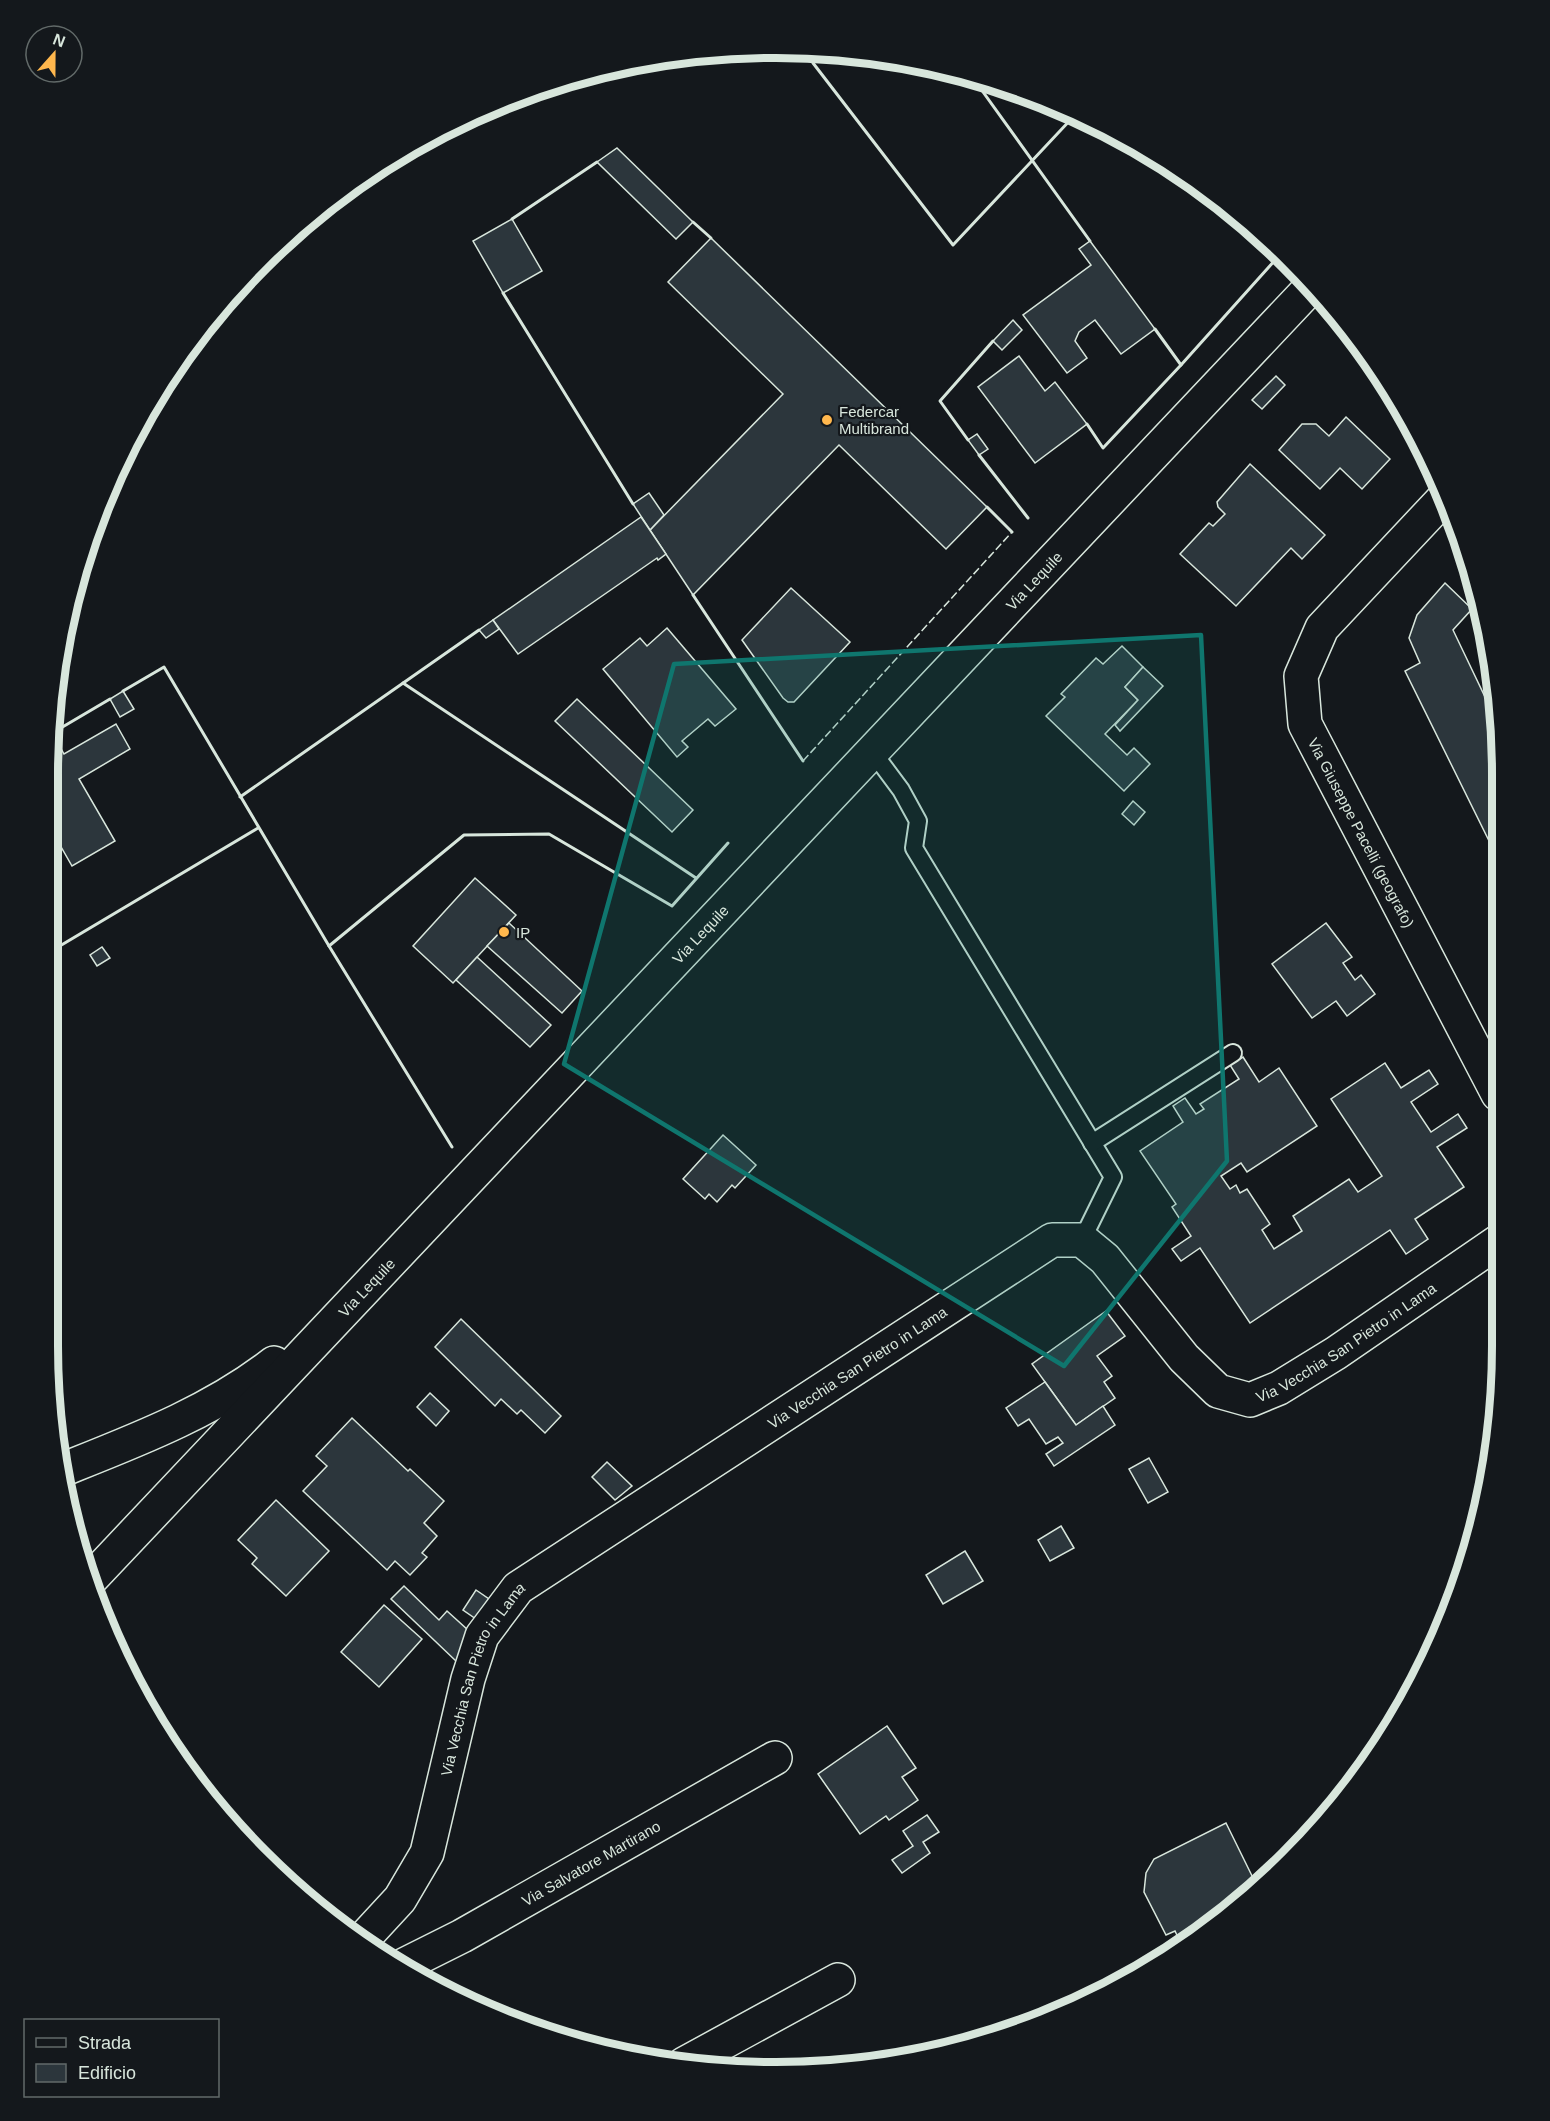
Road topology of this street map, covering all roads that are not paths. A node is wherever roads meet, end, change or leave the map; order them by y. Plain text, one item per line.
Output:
1 (1305, 293) edge
2 (1438, 504) edge
3 (872, 751) junction
4 (1233, 1053) dead end
5 (1492, 1082) edge
6 (1092, 1143) junction
7 (1082, 1240) junction
8 (1492, 1246) edge
9 (382, 1270) junction
10 (69, 1467) edge
11 (96, 1573) edge
12 (775, 1758) dead end
13 (370, 1937) edge
14 (409, 1962) edge
15 (838, 1980) dead end
16 (696, 2058) edge

1 - 3 street, Via Lequile
2 - 5 street, Via Giuseppe Pacelli (geografo)
3 - 6 lane
3 - 9 street, Via Lequile
4 - 6 lane
6 - 7 lane
7 - 8 street, Via Vecchia San Pietro in Lama
7 - 13 street, Via Vecchia San Pietro in Lama
9 - 10 street
9 - 11 street, Via Lequile
12 - 14 street, Via Salvatore Martirano
15 - 16 street

